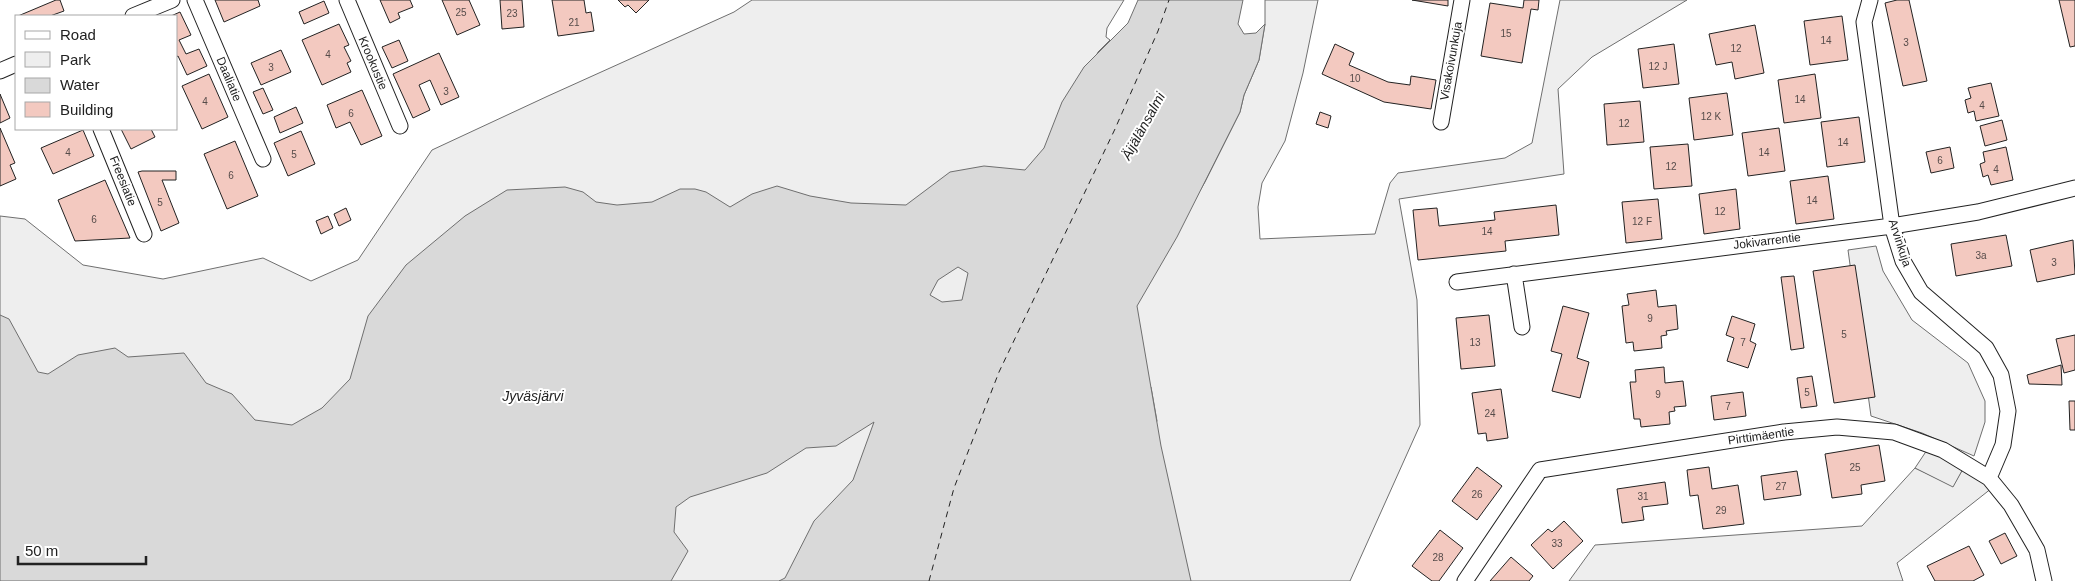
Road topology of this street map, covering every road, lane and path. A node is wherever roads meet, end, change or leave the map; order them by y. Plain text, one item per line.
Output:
1 (172, 0) edge
2 (195, 0) edge
3 (347, 0) edge
4 (1462, 0) edge
5 (1870, 0) edge
6 (135, 15) edge
7 (15, 64) edge
8 (0, 69) edge
9 (1441, 122) dead end
10 (400, 126) dead end
11 (101, 130) edge
12 (263, 159) dead end
13 (2075, 188) edge
14 (1892, 226) junction
15 (144, 234) dead end
16 (1514, 274) junction
17 (1457, 282) dead end
18 (1522, 327) dead end
19 (1990, 478) junction
20 (1465, 581) edge
21 (2044, 581) edge

1 - 6 street
2 - 12 street, Daaliatie
3 - 10 street, Krookustie
4 - 9 street, Visakoivunkuja
5 - 14 street, Arvinkuja
7 - 8 street
11 - 15 street, Freesiatie
13 - 14 street, Jokivarrentie
14 - 16 street, Jokivarrentie
14 - 19 street, Arvinkuja
16 - 17 street, Jokivarrentie
16 - 18 street
19 - 20 street, Pirttimäentie
19 - 21 street, Pirttimäentie

